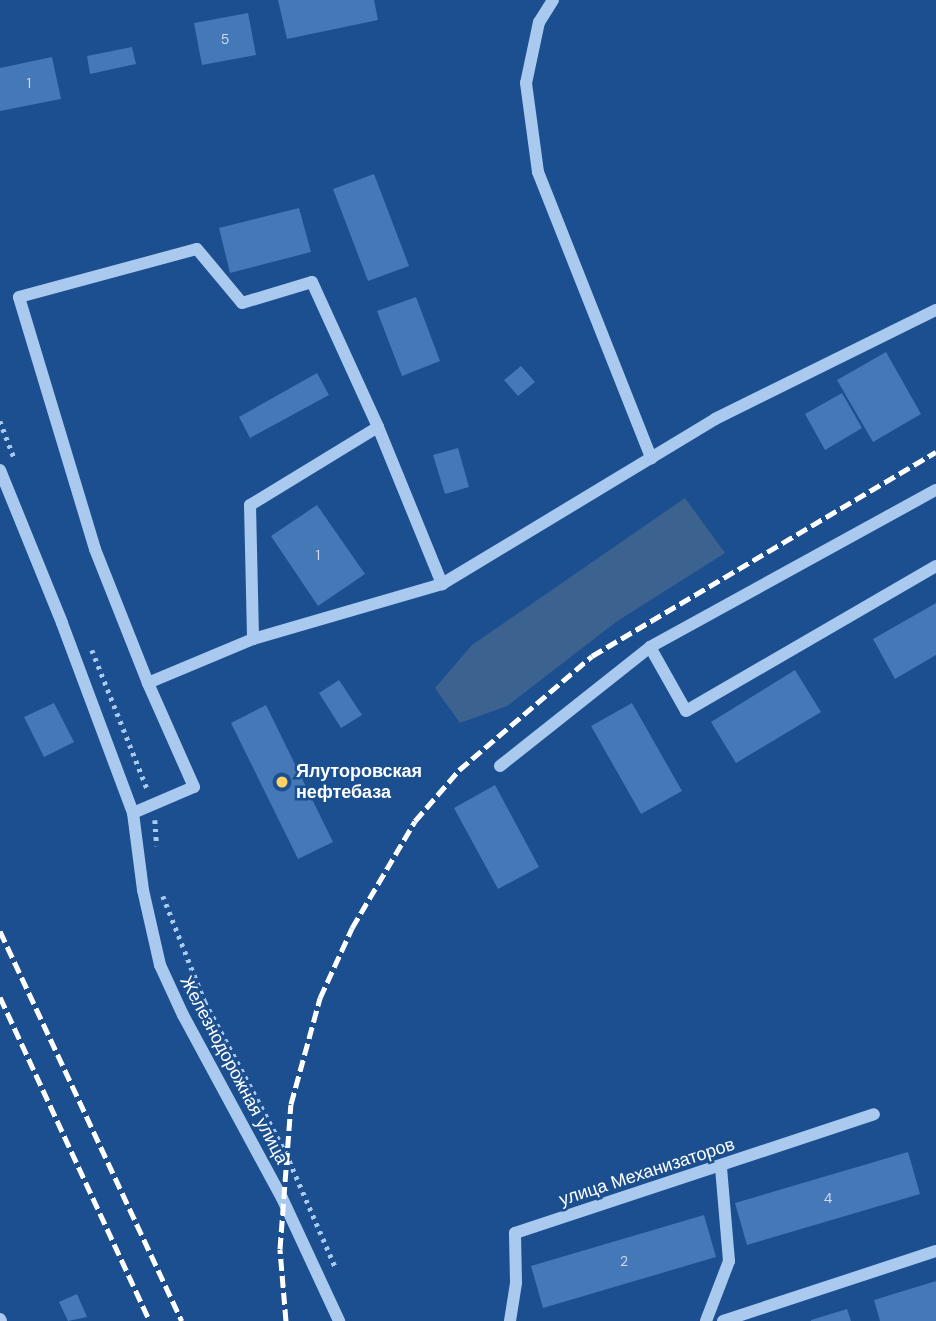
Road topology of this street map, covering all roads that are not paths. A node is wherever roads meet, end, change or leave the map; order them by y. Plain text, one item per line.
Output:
1 (553, 0) edge
2 (936, 310) edge
3 (378, 427) junction
4 (651, 458) junction
5 (0, 470) edge
6 (936, 490) edge
7 (936, 566) edge
8 (442, 584) junction
9 (253, 639) junction
10 (650, 647) junction
11 (148, 684) junction
12 (500, 766) dead end
13 (133, 813) junction
14 (874, 1114) dead end
15 (721, 1167) junction
16 (936, 1251) edge
17 (339, 1321) edge
18 (510, 1321) edge
19 (706, 1321) edge
20 (723, 1321) edge

1 - 4 street
2 - 4 street
3 - 8 street
3 - 9 street
3 - 11 street
4 - 8 street
5 - 13 street, Железнодорожная улица
6 - 10 street
7 - 10 street
8 - 9 street
9 - 11 street
10 - 12 street
11 - 13 street
13 - 17 street, Железнодорожная улица
14 - 15 street, улица Механизаторов
15 - 18 street, улица Механизаторов
15 - 19 street
16 - 20 street

